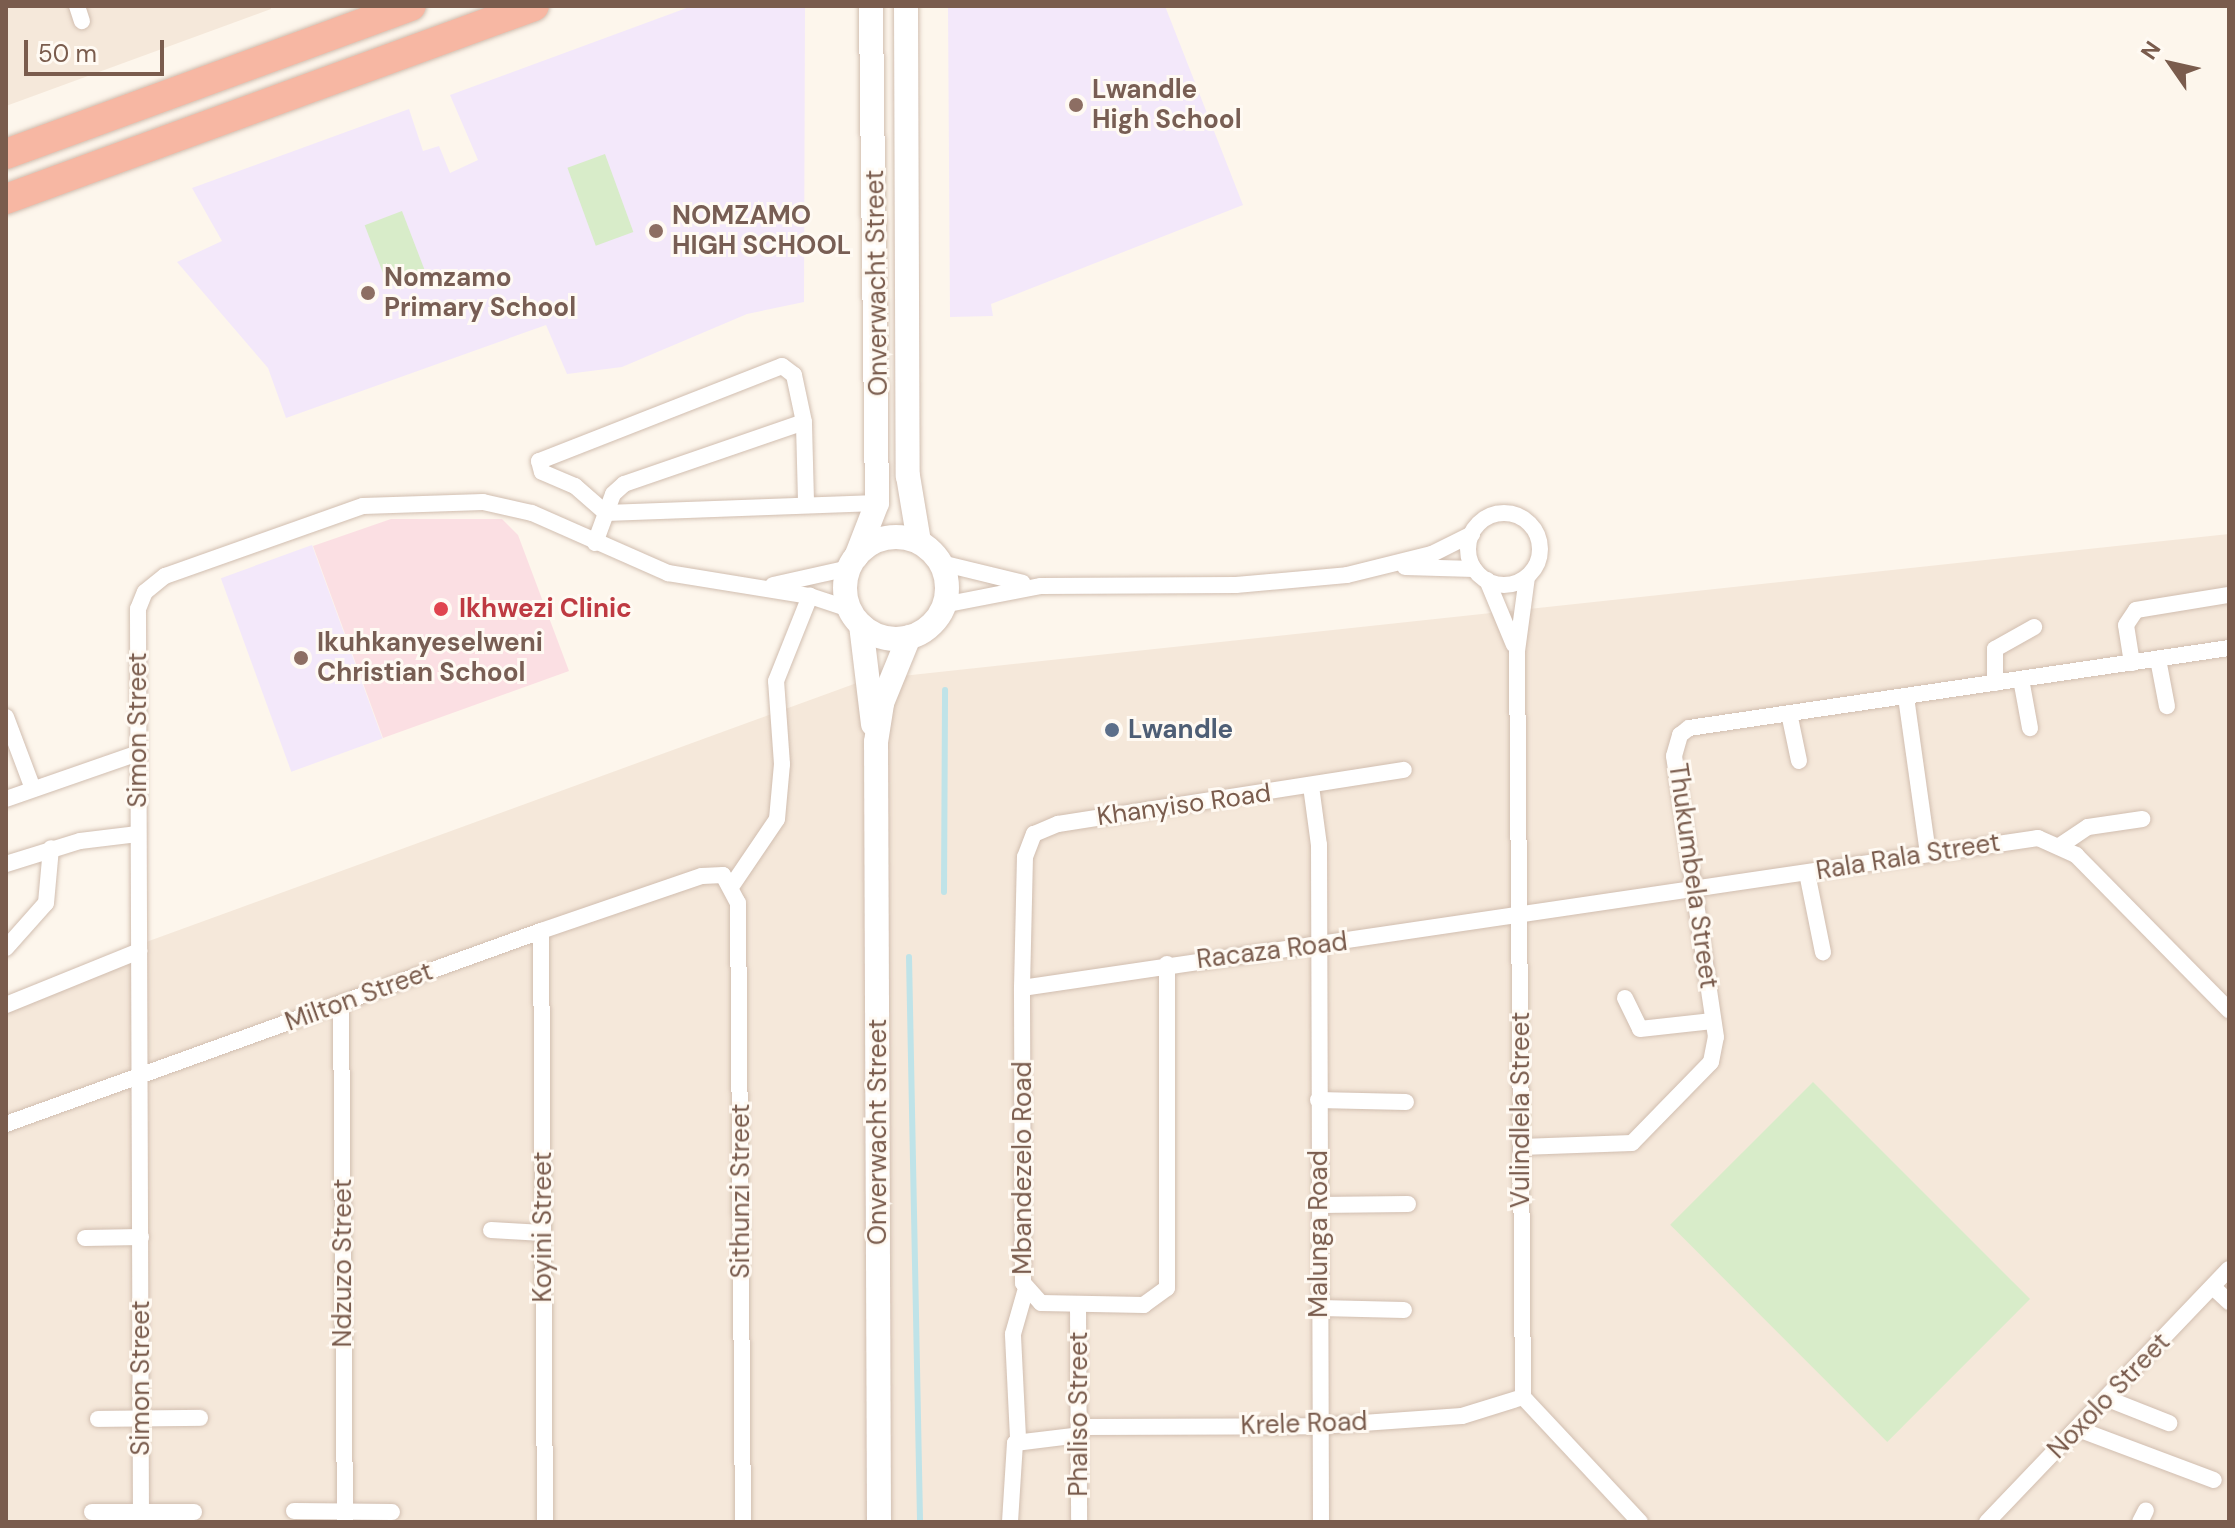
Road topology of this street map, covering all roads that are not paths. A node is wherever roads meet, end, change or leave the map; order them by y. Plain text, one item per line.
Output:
1 (411, 6) edge
2 (534, 6) edge
3 (871, 6) edge
4 (906, 6) edge
5 (6, 154) edge
6 (6, 199) edge
7 (804, 422) junction
8 (806, 501) junction
9 (877, 503) junction
10 (606, 513) junction
11 (1472, 534) junction
12 (919, 542) junction
13 (595, 543) junction
14 (852, 562) junction
15 (941, 563) junction
16 (1395, 566) junction
17 (1481, 575) junction
18 (1527, 577) junction
19 (1041, 586) junction
20 (764, 587) junction
21 (2229, 595) edge
22 (810, 596) junction
23 (943, 605) junction
24 (855, 617) junction
25 (2034, 627) dead end
26 (909, 637) junction
27 (2229, 648) edge
28 (1517, 651) junction
29 (2158, 659) junction
30 (2132, 663) junction
31 (2021, 679) junction
32 (1995, 683) junction
33 (1906, 697) junction
34 (2167, 706) dead end
35 (1789, 713) junction
36 (6, 717) edge
37 (2030, 728) dead end
38 (876, 742) junction
39 (138, 753) junction
40 (1799, 761) dead end
41 (1404, 770) dead end
42 (1311, 786) junction
43 (33, 789) junction
44 (6, 799) edge
45 (2142, 819) dead end
46 (1058, 824) joint
47 (138, 834) junction
48 (2061, 845) junction
49 (51, 848) junction
50 (1928, 853) junction
51 (6, 864) edge
52 (1807, 873) junction
53 (733, 884) junction
54 (1695, 891) junction
55 (1521, 914) junction
56 (541, 931) junction
57 (1317, 946) junction
58 (6, 948) edge
59 (139, 951) junction
60 (1823, 952) dead end
61 (1167, 964) junction
62 (1022, 988) junction
63 (1625, 998) dead end
64 (341, 1004) junction
65 (6, 1005) edge
66 (2229, 1010) edge
67 (1713, 1021) junction
68 (140, 1078) junction
69 (1318, 1100) junction
70 (1406, 1102) dead end
71 (6, 1124) edge
72 (1521, 1147) junction
73 (1408, 1204) dead end
74 (1319, 1205) junction
75 (491, 1230) dead end
76 (543, 1233) junction
77 (141, 1237) junction
78 (85, 1238) dead end
79 (2229, 1269) edge
80 (2213, 1287) junction
81 (1025, 1292) junction
82 (2229, 1302) edge
83 (1078, 1307) junction
84 (1320, 1308) junction
85 (1404, 1310) dead end
86 (1523, 1397) junction
87 (2108, 1399) junction
88 (200, 1418) dead end
89 (98, 1419) dead end
90 (141, 1419) junction
91 (2169, 1423) dead end
92 (1320, 1426) junction
93 (2078, 1429) junction
94 (1080, 1431) junction
95 (1018, 1438) junction
96 (2214, 1480) dead end
97 (294, 1511) dead end
98 (92, 1512) dead end
99 (194, 1512) dead end
100 (392, 1512) dead end
101 (141, 1516) edge
102 (345, 1517) edge
103 (1994, 1520) edge
104 (545, 1522) edge
105 (743, 1522) edge
106 (879, 1522) edge
107 (1010, 1522) edge
108 (1079, 1522) edge
109 (1321, 1522) edge
110 (1640, 1522) edge

1 - 5 highway
2 - 6 highway
3 - 9 street, Onverwacht Street
4 - 12 street, Onverwacht Street
7 - 8 street
7 - 10 street
7 - 10 street
8 - 9 street
8 - 10 street
9 - 14 street, Onverwacht Street
10 - 13 street
11 - 16 street
11 - 17 street
11 - 18 street
12 - 14 street
12 - 15 street
13 - 20 street, Simon Street
13 - 39 street, Simon Street
14 - 20 street, Simon Street
14 - 24 street
15 - 19 street
15 - 23 street
16 - 17 street
16 - 19 street
17 - 18 street
17 - 28 street, Vulindlela Street
18 - 28 street, Vulindlela Street
19 - 23 street
20 - 22 street, Simon Street
21 - 30 street
22 - 24 street, Simon Street
22 - 53 street
23 - 26 street
24 - 26 street
24 - 38 street, Onverwacht Street
25 - 32 street
26 - 38 street, Onverwacht Street
27 - 29 street, Thukumbela Street
28 - 55 street, Vulindlela Street
29 - 30 street, Thukumbela Street
29 - 34 street
30 - 31 street, Thukumbela Street
31 - 32 street, Thukumbela Street
31 - 37 street
32 - 33 street, Thukumbela Street
33 - 35 street, Thukumbela Street
33 - 50 street
35 - 40 street
35 - 54 street, Thukumbela Street
36 - 43 street
38 - 106 street, Onverwacht Street
39 - 43 street
39 - 47 street, Simon Street
41 - 42 street, Khanyiso Road
42 - 46 street, Khanyiso Road
42 - 57 street, Malunga Road
43 - 44 street
45 - 48 street
46 - 62 street, Mbandezelo Road
47 - 49 street
47 - 59 street, Simon Street
48 - 50 street, Rala Rala Street
48 - 66 street
49 - 51 street
49 - 58 street
50 - 52 street, Rala Rala Street
52 - 54 street, Rala Rala Street
52 - 60 street
53 - 56 street, Milton Street
53 - 105 street, Sithunzi Street
54 - 55 street, Rala Rala Street
54 - 67 street, Thukumbela Street
55 - 57 street, Racaza Road
55 - 72 street, Vulindlela Street
56 - 64 street, Milton Street
56 - 76 street, Koyini Street
57 - 61 street, Racaza Road
57 - 69 street, Malunga Road
59 - 65 street
59 - 68 street, Simon Street
61 - 62 street, Racaza Road
61 - 83 street, Mbandezelo Road
62 - 81 street, Mbandezelo Road
63 - 67 street
64 - 68 street, Milton Street
64 - 102 street, Ndzuzo Street
67 - 72 street, Thukumbela Street
68 - 71 street, Milton Street
68 - 77 street, Simon Street
69 - 70 street
69 - 74 street, Malunga Road
72 - 86 street, Vulindlela Street
73 - 74 street
74 - 84 street, Malunga Road
75 - 76 street
76 - 104 street, Koyini Street
77 - 78 street
77 - 90 street, Simon Street
79 - 80 street, Noxolo Street
80 - 82 street
80 - 87 street, Noxolo Street
81 - 83 street, Mbandezelo Road
81 - 95 street
83 - 94 street, Phaliso Street
84 - 85 street
84 - 92 street, Malunga Road
86 - 92 street, Krele Road
86 - 110 street
87 - 91 street
87 - 93 street, Noxolo Street
88 - 90 street
89 - 90 street
90 - 101 street, Simon Street
92 - 94 street, Krele Road
92 - 109 street, Malunga Road
93 - 96 street
93 - 103 street, Noxolo Street
94 - 95 street, Krele Road
94 - 108 street, Phaliso Street
95 - 107 street
97 - 102 street
98 - 101 street
99 - 101 street
100 - 102 street

